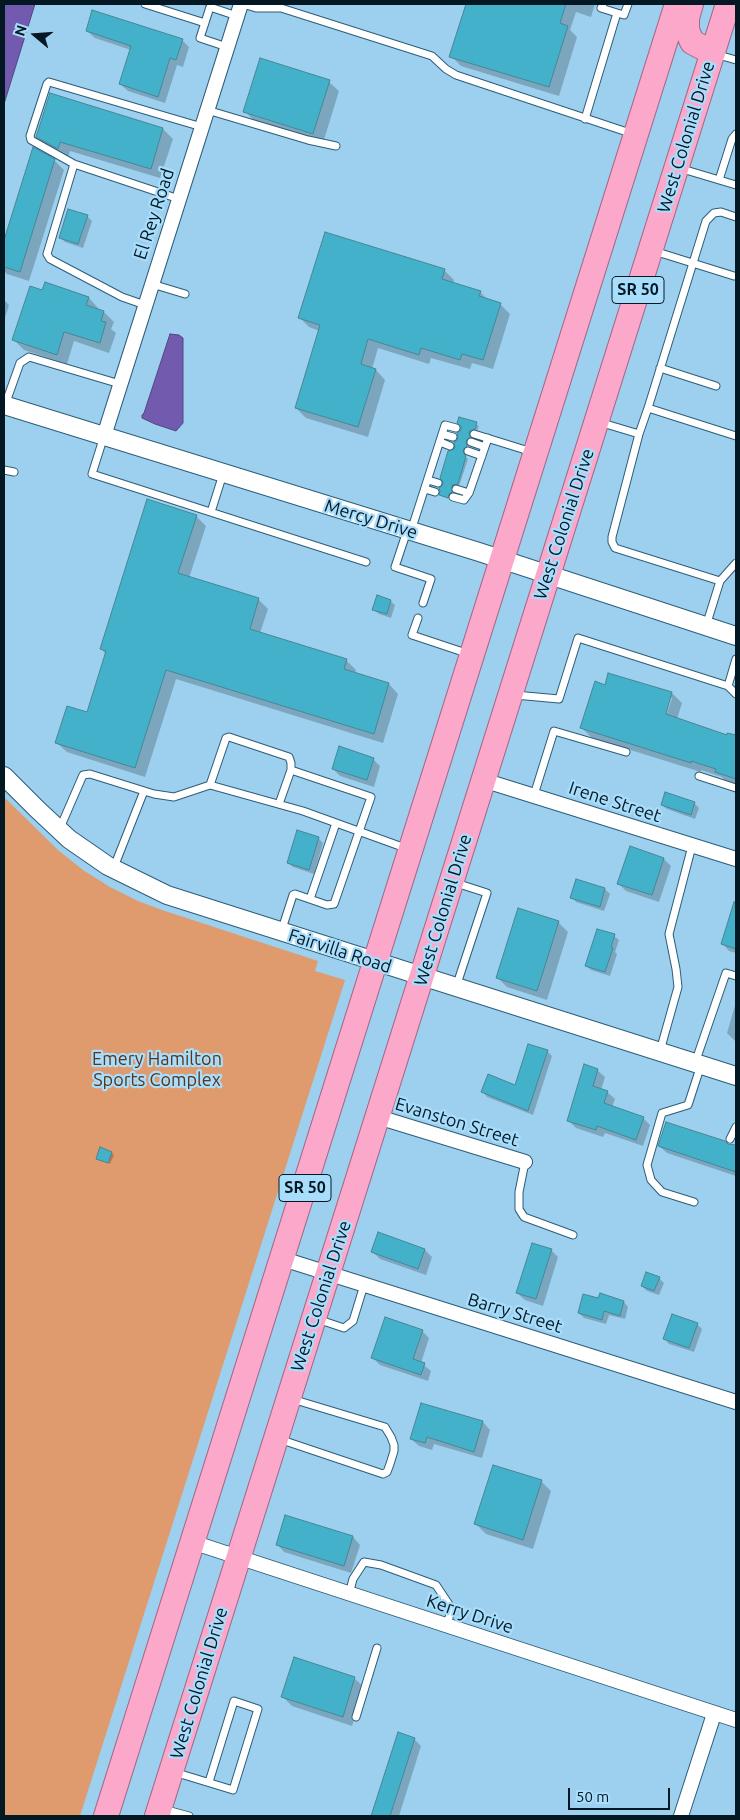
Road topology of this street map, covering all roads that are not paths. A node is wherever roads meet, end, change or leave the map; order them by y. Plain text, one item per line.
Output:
1 (145, 4) edge
2 (603, 4) edge
3 (628, 4) edge
4 (677, 4) edge
5 (691, 4) edge
6 (728, 4) edge
7 (240, 8) edge
8 (618, 13) junction
9 (205, 22) junction
10 (227, 47) junction
11 (713, 53) junction
12 (736, 60) edge
13 (207, 110) junction
14 (585, 118) junction
15 (202, 127) junction
16 (736, 134) edge
17 (635, 135) junction
18 (336, 146) dead end
19 (74, 164) junction
20 (677, 167) junction
21 (719, 180) junction
22 (736, 185) edge
23 (179, 198) junction
24 (736, 217) edge
25 (650, 250) junction
26 (692, 263) junction
27 (734, 276) dead end
28 (152, 284) junction
29 (185, 294) dead end
30 (145, 305) junction
31 (660, 368) junction
32 (120, 384) junction
33 (716, 386) dead end
34 (4, 405) edge
35 (648, 408) junction
36 (596, 421) junction
37 (456, 428) dead end
38 (442, 434) junction
39 (474, 434) dead end
40 (639, 434) junction
41 (104, 436) junction
42 (736, 436) edge
43 (453, 437) dead end
44 (488, 438) junction
45 (440, 442) junction
46 (471, 442) dead end
47 (450, 446) dead end
48 (485, 447) junction
49 (468, 451) dead end
50 (535, 453) junction
51 (482, 456) junction
52 (4, 470) edge
53 (14, 472) dead end
54 (224, 473) junction
55 (428, 480) junction
56 (438, 483) dead end
57 (425, 489) junction
58 (456, 489) dead end
59 (435, 492) dead end
60 (469, 493) junction
61 (453, 497) dead end
62 (211, 512) junction
63 (409, 531) junction
64 (502, 560) junction
65 (366, 562) dead end
66 (736, 563) edge
67 (548, 576) junction
68 (720, 581) junction
69 (423, 603) dead end
70 (418, 618) dead end
71 (706, 626) junction
72 (736, 636) edge
73 (472, 654) junction
74 (736, 659) edge
75 (728, 686) junction
76 (510, 694) junction
77 (736, 694) edge
78 (626, 752) dead end
79 (291, 770) junction
80 (4, 776) edge
81 (699, 776) dead end
82 (483, 780) junction
83 (210, 785) junction
84 (736, 788) edge
85 (144, 791) junction
86 (534, 796) junction
87 (280, 804) junction
88 (336, 823) junction
89 (59, 829) junction
90 (359, 832) junction
91 (692, 846) junction
92 (411, 850) junction
93 (736, 859) edge
94 (114, 868) junction
95 (452, 882) junction
96 (310, 899) junction
97 (280, 932) junction
98 (376, 962) junction
99 (422, 976) junction
100 (736, 976) edge
101 (456, 987) junction
102 (659, 1052) junction
103 (698, 1064) junction
104 (736, 1076) edge
105 (378, 1117) junction
106 (736, 1127) edge
107 (730, 1139) dead end
108 (524, 1162) joint
109 (694, 1202) dead end
110 (573, 1235) dead end
111 (283, 1259) junction
112 (328, 1274) junction
113 (364, 1285) junction
114 (314, 1318) junction
115 (299, 1401) junction
116 (736, 1402) edge
117 (287, 1441) junction
118 (192, 1542) junction
119 (239, 1557) junction
120 (348, 1594) junction
121 (446, 1626) junction
122 (377, 1648) dead end
123 (714, 1714) junction
124 (356, 1717) dead end
125 (736, 1720) edge
126 (172, 1771) junction
127 (209, 1782) junction
128 (159, 1812) edge
129 (106, 1816) edge
130 (189, 1816) edge
131 (681, 1816) edge

1 - 9 lane
2 - 8 lane
3 - 8 lane
4 - 17 highway, SR 50
5 - 11 highway
6 - 11 highway, West Colonial Drive / SR 50
7 - 9 lane
7 - 10 street, El Rey Road
7 - 14 lane
8 - 14 lane
9 - 10 lane
10 - 13 street, El Rey Road
11 - 12 lane
11 - 20 highway, West Colonial Drive / SR 50
13 - 15 street, El Rey Road
13 - 18 lane
14 - 17 lane
15 - 19 lane
15 - 23 street, El Rey Road
16 - 21 lane
17 - 50 highway, SR 50
19 - 23 lane
19 - 30 lane
20 - 21 lane
20 - 25 highway, West Colonial Drive / SR 50
21 - 22 lane
23 - 28 street, El Rey Road
24 - 26 lane
25 - 26 lane
25 - 36 highway, West Colonial Drive / SR 50
26 - 27 lane
26 - 31 lane
28 - 29 lane
28 - 30 street, El Rey Road
30 - 32 street, El Rey Road
31 - 33 lane
31 - 35 lane
32 - 34 lane
32 - 41 street, El Rey Road
34 - 41 street, Mercy Drive
35 - 40 lane
35 - 42 lane
36 - 40 lane
36 - 67 highway, West Colonial Drive / SR 50
37 - 38 lane
38 - 43 lane
38 - 45 lane
39 - 44 lane
40 - 68 lane
41 - 54 street, Mercy Drive
41 - 62 lane
44 - 48 lane
44 - 50 lane
45 - 47 lane
45 - 55 lane
46 - 48 lane
48 - 51 lane
49 - 51 lane
50 - 64 highway, SR 50
51 - 60 lane
52 - 53 lane
54 - 62 lane
54 - 63 street, Mercy Drive
55 - 56 lane
55 - 57 lane
57 - 59 lane
57 - 63 lane
58 - 60 lane
60 - 61 lane
62 - 65 lane
63 - 64 street, Mercy Drive
63 - 69 lane
64 - 67 street, Mercy Drive
64 - 73 highway, SR 50
66 - 68 lane
67 - 71 street, Mercy Drive
67 - 76 highway, West Colonial Drive / SR 50
68 - 71 lane
70 - 73 lane
71 - 72 street, Mercy Drive
73 - 92 highway, SR 50
74 - 75 lane
75 - 76 lane
75 - 77 lane
76 - 82 highway, West Colonial Drive / SR 50
78 - 86 lane
79 - 83 lane
79 - 87 lane
79 - 90 lane
80 - 89 street, Fairvilla Road
81 - 84 lane
82 - 86 street, Irene Street
82 - 95 highway, West Colonial Drive / SR 50
83 - 85 lane
83 - 87 lane
85 - 89 lane
85 - 94 lane
86 - 91 street, Irene Street
87 - 88 lane
88 - 90 lane
88 - 96 lane
89 - 94 street, Fairvilla Road
90 - 92 lane
90 - 96 lane
91 - 93 street, Irene Street
91 - 102 lane
92 - 98 highway, SR 50
94 - 97 street, Fairvilla Road
95 - 99 highway, West Colonial Drive / SR 50
95 - 101 lane
96 - 97 lane
97 - 98 street, Fairvilla Road
98 - 99 street, Fairvilla Road
98 - 111 highway, SR 50
99 - 101 street, Fairvilla Road
99 - 105 highway, West Colonial Drive / SR 50
100 - 103 lane
101 - 102 street, Fairvilla Road
102 - 103 street, Fairvilla Road
103 - 104 street, Fairvilla Road
103 - 109 lane
105 - 108 street, Evanston Street
105 - 112 highway, West Colonial Drive / SR 50
106 - 107 lane
108 - 110 lane
111 - 112 street, Barry Street
111 - 118 highway, SR 50
112 - 113 street, Barry Street
112 - 114 highway, West Colonial Drive / SR 50
113 - 114 lane
113 - 116 street, Barry Street
114 - 115 highway, West Colonial Drive / SR 50
115 - 117 highway, West Colonial Drive / SR 50
115 - 117 lane
117 - 119 highway, West Colonial Drive / SR 50
118 - 119 street, Kerry Drive
118 - 129 highway, SR 50
119 - 120 street, Kerry Drive
119 - 126 highway, West Colonial Drive / SR 50
120 - 121 street, Kerry Drive
120 - 121 lane
121 - 123 street, Kerry Drive
122 - 124 lane
123 - 125 street, Kerry Drive
123 - 131 street
126 - 127 lane
126 - 128 highway, West Colonial Drive / SR 50
127 - 127 lane
128 - 130 lane

